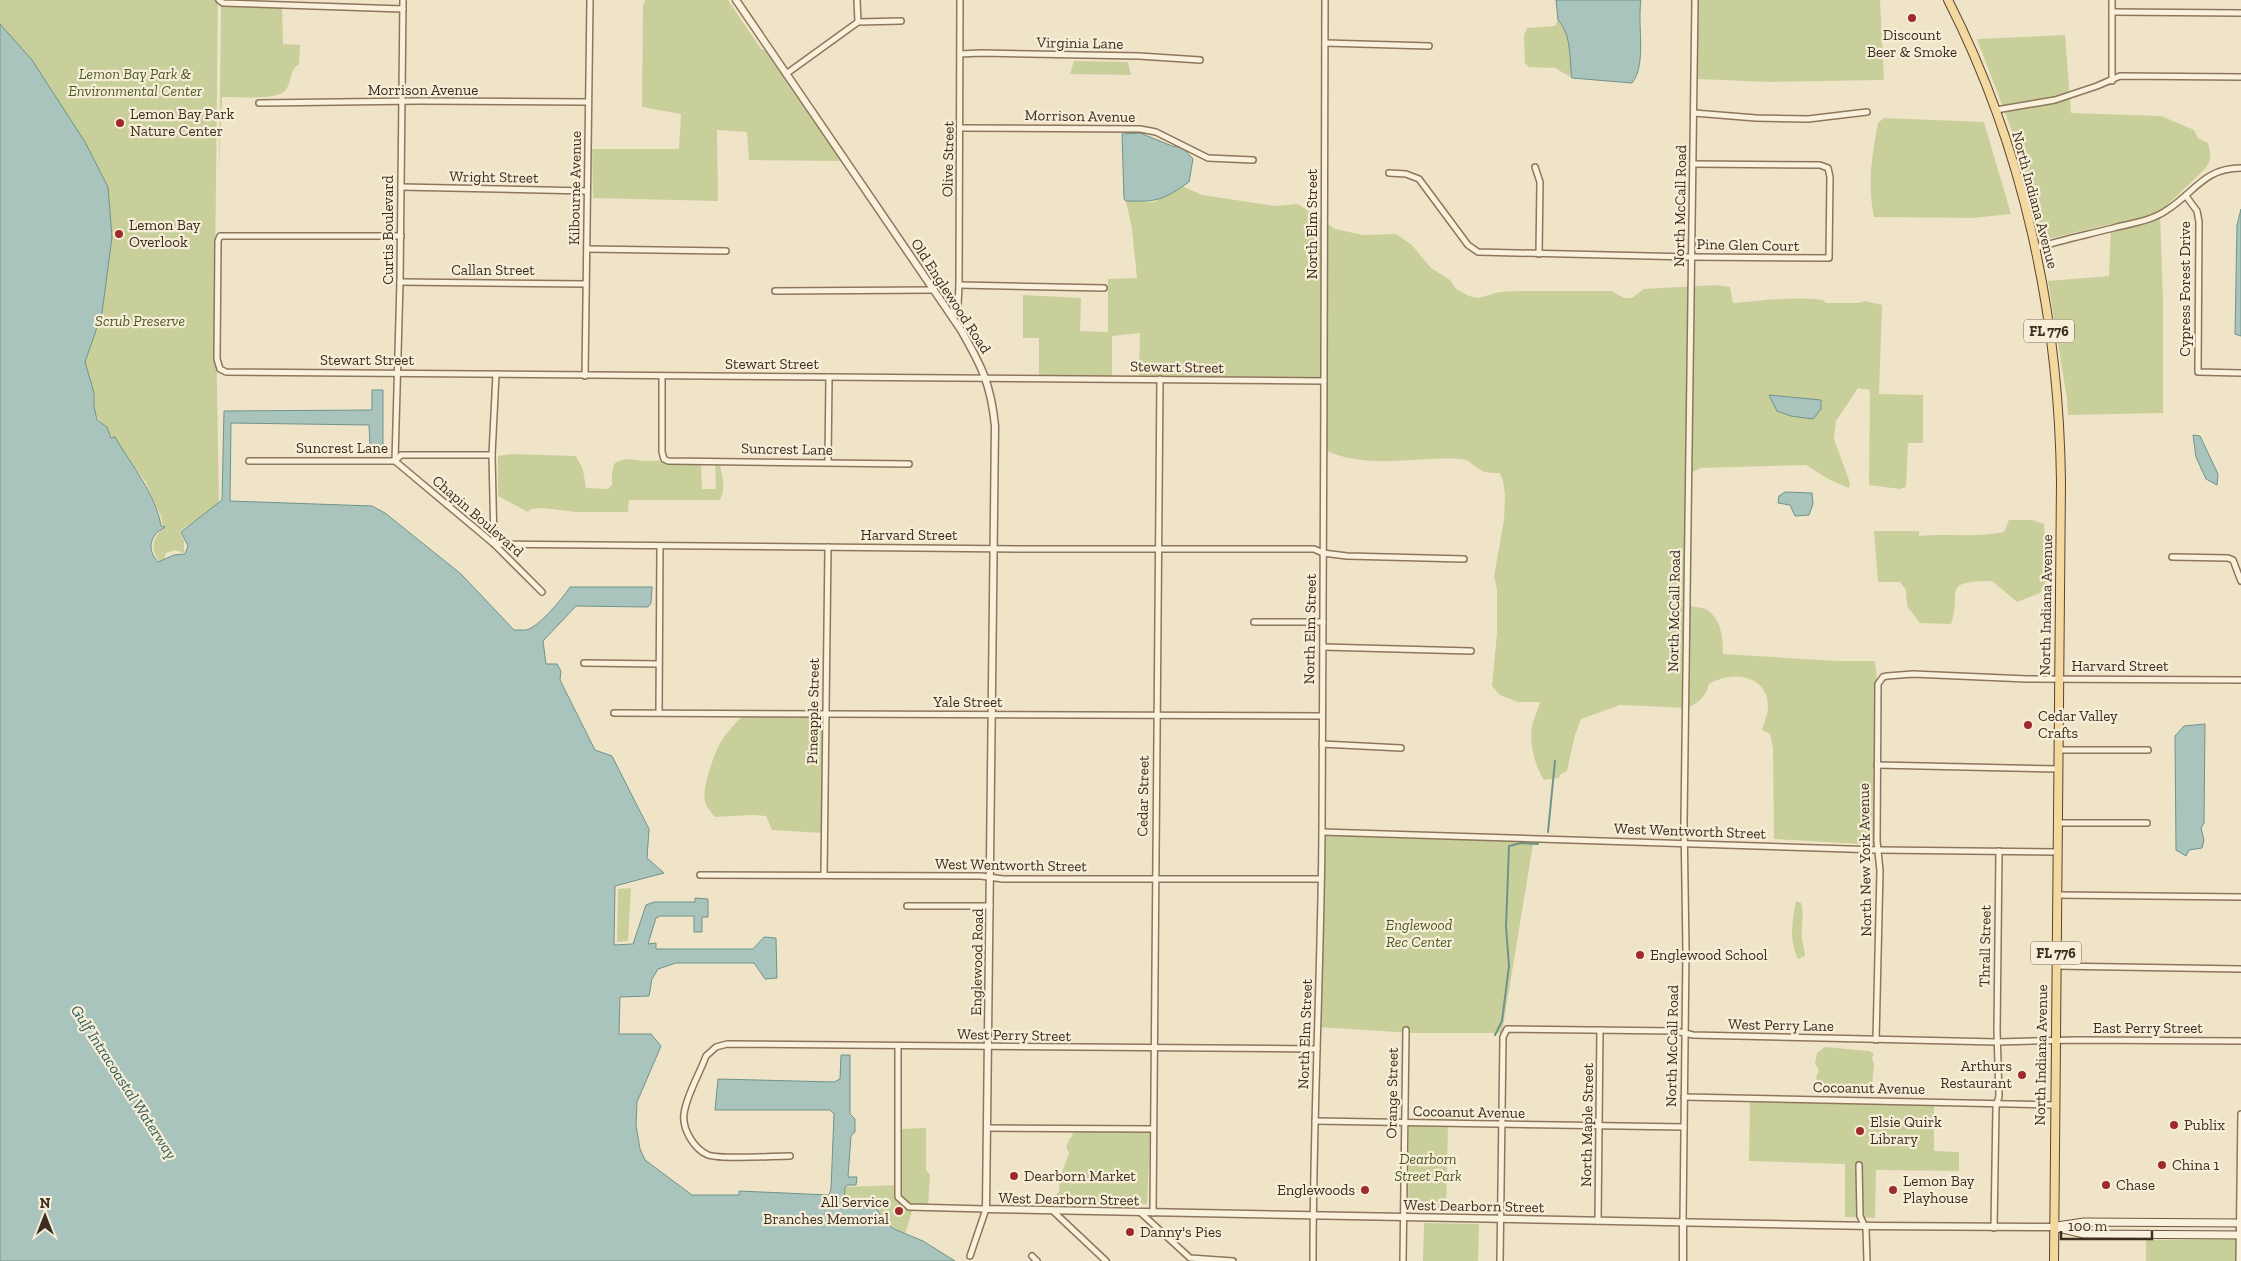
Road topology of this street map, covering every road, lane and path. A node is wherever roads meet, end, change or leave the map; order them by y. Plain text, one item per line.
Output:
1 (403, 0) edge
2 (590, 0) edge
3 (736, 0) edge
4 (857, 0) edge
5 (960, 0) edge
6 (1325, 0) edge
7 (1695, 0) edge
8 (1948, 0) edge
9 (2112, 0) edge
10 (221, 2) edge
11 (403, 9) junction
12 (2112, 12) junction
13 (2241, 14) edge
14 (901, 21) dead end
15 (858, 22) junction
16 (1325, 43) junction
17 (1429, 46) dead end
18 (960, 54) junction
19 (1200, 60) dead end
20 (786, 74) junction
21 (2241, 77) edge
22 (2112, 81) junction
23 (402, 102) junction
24 (588, 102) junction
25 (258, 104) dead end
26 (1996, 110) junction
27 (1867, 112) dead end
28 (1694, 113) junction
29 (961, 128) junction
30 (1253, 160) dead end
31 (1693, 164) junction
32 (1535, 167) dead end
33 (2241, 168) edge
34 (1389, 173) dead end
35 (401, 187) junction
36 (587, 191) junction
37 (2186, 196) junction
38 (401, 236) junction
39 (2035, 248) junction
40 (587, 249) junction
41 (726, 250) dead end
42 (1539, 254) junction
43 (1691, 257) junction
44 (400, 282) junction
45 (586, 284) junction
46 (959, 285) junction
47 (1104, 288) dead end
48 (933, 290) junction
49 (775, 291) dead end
50 (951, 315) junction
51 (398, 372) junction
52 (496, 374) junction
53 (2241, 374) edge
54 (584, 376) junction
55 (662, 376) junction
56 (829, 377) junction
57 (986, 378) junction
58 (1160, 379) junction
59 (1324, 381) junction
60 (492, 455) junction
61 (249, 461) dead end
62 (395, 461) junction
63 (828, 462) junction
64 (910, 464) dead end
65 (494, 544) junction
66 (660, 546) junction
67 (828, 547) junction
68 (993, 548) junction
69 (1159, 549) junction
70 (1323, 553) junction
71 (2172, 557) dead end
72 (1464, 559) dead end
73 (2241, 581) edge
74 (542, 592) dead end
75 (1254, 622) dead end
76 (1323, 622) junction
77 (1322, 647) junction
78 (1471, 651) dead end
79 (584, 663) dead end
80 (659, 664) junction
81 (2059, 678) junction
82 (1880, 680) joint
83 (2241, 680) edge
84 (614, 712) dead end
85 (659, 712) junction
86 (825, 714) junction
87 (992, 714) junction
88 (1157, 715) junction
89 (1322, 716) junction
90 (1322, 744) junction
91 (1401, 748) dead end
92 (2058, 750) junction
93 (2148, 750) dead end
94 (1877, 765) junction
95 (2058, 769) junction
96 (2058, 823) junction
97 (2147, 823) dead end
98 (1322, 832) junction
99 (1684, 843) junction
100 (1879, 850) junction
101 (1999, 851) junction
102 (2058, 852) junction
103 (700, 875) dead end
104 (824, 875) junction
105 (990, 877) junction
106 (1155, 880) junction
107 (1321, 880) junction
108 (2057, 895) junction
109 (2241, 897) edge
110 (907, 906) dead end
111 (990, 906) junction
112 (2056, 966) junction
113 (2241, 969) edge
114 (1406, 1030) dead end
115 (1600, 1030) junction
116 (1685, 1033) junction
117 (1876, 1040) junction
118 (2056, 1041) junction
119 (2241, 1041) edge
120 (1997, 1042) junction
121 (898, 1046) junction
122 (989, 1047) junction
123 (1154, 1048) junction
124 (1317, 1049) junction
125 (1684, 1097) junction
126 (1998, 1103) junction
127 (2054, 1105) junction
128 (2241, 1114) edge
129 (1315, 1121) junction
130 (1405, 1123) junction
131 (1502, 1124) junction
132 (1599, 1127) junction
133 (1684, 1127) junction
134 (987, 1128) junction
135 (1153, 1129) junction
136 (790, 1156) dead end
137 (1860, 1166) dead end
138 (986, 1210) junction
139 (1053, 1211) junction
140 (1141, 1213) junction
141 (1153, 1213) junction
142 (1313, 1215) junction
143 (1404, 1217) junction
144 (1501, 1219) junction
145 (1598, 1221) junction
146 (1683, 1222) junction
147 (2240, 1223) edge
148 (1864, 1225) junction
149 (2054, 1227) junction
150 (1994, 1228) junction
151 (2240, 1235) edge
152 (970, 1256) dead end
153 (1032, 1256) dead end
154 (1037, 1261) edge
155 (1106, 1261) edge
156 (1233, 1261) edge
157 (1313, 1261) edge
158 (1403, 1261) edge
159 (1500, 1261) edge
160 (1683, 1261) edge
161 (1866, 1261) edge
162 (2054, 1261) edge
163 (2239, 1261) edge

1 - 11 street, Curtis Boulevard
2 - 24 street, Kilbourne Avenue
3 - 20 street, Old Englewood Road
4 - 15 street
5 - 18 street, Olive Street
6 - 16 street, North Elm Street
7 - 28 street, North McCall Road
8 - 26 main road, North Indiana Avenue / FL 776
9 - 12 street
10 - 11 street
11 - 23 street, Curtis Boulevard
12 - 13 street
12 - 22 street
14 - 15 street
15 - 20 street
16 - 17 street
16 - 59 street, North Elm Street
18 - 19 street, Virginia Lane
18 - 29 street, Olive Street
20 - 48 street, Old Englewood Road
21 - 22 street
22 - 26 street
23 - 24 street, Morrison Avenue
23 - 25 street, Morrison Avenue
23 - 35 street, Curtis Boulevard
24 - 36 street, Kilbourne Avenue
26 - 39 main road, North Indiana Avenue / FL 776
27 - 28 street
28 - 31 street, North McCall Road
29 - 30 street, Morrison Avenue
29 - 46 street, Olive Street
31 - 43 street, North McCall Road
31 - 43 street, Pine Glen Court
32 - 42 street
33 - 37 street
34 - 42 street, Pine Glen Court
35 - 36 street, Wright Street
35 - 38 street, Curtis Boulevard
36 - 40 street, Kilbourne Avenue
37 - 39 street
37 - 53 street, Cypress Forest Drive
38 - 44 street, Curtis Boulevard
38 - 51 street, Stewart Street
39 - 81 main road, North Indiana Avenue / FL 776
40 - 41 street
40 - 45 street, Kilbourne Avenue
42 - 43 street, Pine Glen Court
43 - 99 street, North McCall Road
44 - 45 street, Callan Street
44 - 51 street, Curtis Boulevard
45 - 54 street, Kilbourne Avenue
46 - 47 street
46 - 50 street, Olive Street
48 - 49 street
48 - 50 street, Old Englewood Road
50 - 57 street, Old Englewood Road
51 - 52 street, Stewart Street
51 - 62 street, Curtis Boulevard
52 - 54 street, Stewart Street
52 - 60 street
54 - 55 street, Stewart Street
55 - 56 street, Stewart Street
55 - 63 street, Suncrest Lane
56 - 57 street, Stewart Street
56 - 63 street
57 - 58 street, Stewart Street
57 - 68 street, Old Englewood Road
58 - 59 street, Stewart Street
58 - 69 street, Cedar Street
59 - 70 street, North Elm Street
60 - 62 street, Suncrest Lane
60 - 65 street
61 - 62 street, Suncrest Lane
62 - 65 street, Chapin Boulevard
63 - 64 street, Suncrest Lane
65 - 66 street, Harvard Street
65 - 74 street, Chapin Boulevard
66 - 67 street, Harvard Street
66 - 80 street
67 - 68 street, Harvard Street
67 - 86 street, Pineapple Street
68 - 69 street, Harvard Street
68 - 87 street, Old Englewood Road
69 - 70 street, Harvard Street
69 - 88 street, Cedar Street
70 - 72 street, Harvard Street
70 - 76 street, North Elm Street
71 - 73 street
75 - 76 street
76 - 77 street, North Elm Street
77 - 78 street
77 - 89 street, North Elm Street
79 - 80 street
80 - 85 street
81 - 82 street, Harvard Street
81 - 83 street, Harvard Street
81 - 92 main road, North Indiana Avenue / FL 776
82 - 94 street, North New York Avenue
84 - 85 street, Yale Street
85 - 86 street, Yale Street
86 - 87 street, Yale Street
86 - 104 street, Pineapple Street
87 - 88 street, Yale Street
87 - 105 street, Englewood Road
88 - 89 street, Yale Street
88 - 106 street, Cedar Street
89 - 90 street, North Elm Street
90 - 91 street
90 - 98 street, North Elm Street
92 - 93 street
92 - 95 main road, North Indiana Avenue / FL 776
94 - 95 street
94 - 100 street, North New York Avenue
95 - 96 main road, North Indiana Avenue / FL 776
96 - 97 street
96 - 102 main road, North Indiana Avenue / FL 776
98 - 99 street, West Wentworth Street
98 - 107 street, North Elm Street
99 - 100 street, West Wentworth Street
99 - 116 street, North McCall Road
100 - 101 street, West Wentworth Street
100 - 117 street, North New York Avenue
101 - 102 street, West Wentworth Street
101 - 120 street, Thrall Street
102 - 108 main road, North Indiana Avenue / FL 776
103 - 104 street, West Wentworth Street
104 - 105 street, West Wentworth Street
105 - 106 street, West Wentworth Street
105 - 111 street, Englewood Road
106 - 107 street, West Wentworth Street
106 - 123 street, Cedar Street
107 - 124 street, North Elm Street
108 - 109 street
108 - 112 main road, North Indiana Avenue / FL 776
110 - 111 street
111 - 122 street, Englewood Road
112 - 113 street
112 - 118 main road, North Indiana Avenue / FL 776
114 - 130 street, Orange Street
115 - 116 street, West Perry Lane
115 - 131 street, West Perry Lane
115 - 132 street, North Maple Street
116 - 117 street, West Perry Lane
116 - 125 street, North McCall Road
117 - 120 street, West Perry Lane
118 - 119 street, East Perry Street
118 - 120 street, West Perry Lane
118 - 127 main road, North Indiana Avenue / FL 776
120 - 126 street, Thrall Street
121 - 122 street, West Perry Street
121 - 136 street, West Perry Street
121 - 138 street, West Dearborn Street
122 - 123 street, West Perry Street
122 - 134 street, Englewood Road
123 - 124 street, West Perry Street
123 - 135 street, Cedar Street
124 - 129 street, North Elm Street
125 - 126 street, Cocoanut Avenue
125 - 133 street, North McCall Road
126 - 127 street, Cocoanut Avenue
126 - 150 street, Thrall Street
127 - 149 main road, North Indiana Avenue / FL 776
128 - 147 street
129 - 130 street, Cocoanut Avenue
129 - 142 street, North Elm Street
130 - 131 street, Cocoanut Avenue
130 - 143 street, Orange Street
131 - 132 street, Cocoanut Avenue
131 - 144 street
132 - 133 street, Cocoanut Avenue
132 - 145 street, North Maple Street
133 - 146 street, North McCall Road
134 - 135 street
134 - 138 street, Englewood Road
135 - 141 street, Cedar Street
137 - 148 street
138 - 139 street, West Dearborn Street
138 - 152 street
139 - 140 street, West Dearborn Street
139 - 155 street
140 - 141 street, West Dearborn Street
140 - 156 street
141 - 142 street, West Dearborn Street
142 - 143 street, West Dearborn Street
142 - 157 street, North Elm Street
143 - 144 street, West Dearborn Street
143 - 158 street, Orange Street
144 - 145 street, West Dearborn Street
144 - 159 street
145 - 146 street, West Dearborn Street
146 - 148 street, West Dearborn Street
146 - 160 street
147 - 149 main road
147 - 151 street
148 - 150 street, West Dearborn Street
148 - 161 street
149 - 150 street, West Dearborn Street
149 - 151 main road
149 - 162 main road, FL 776
151 - 163 street
153 - 154 street

